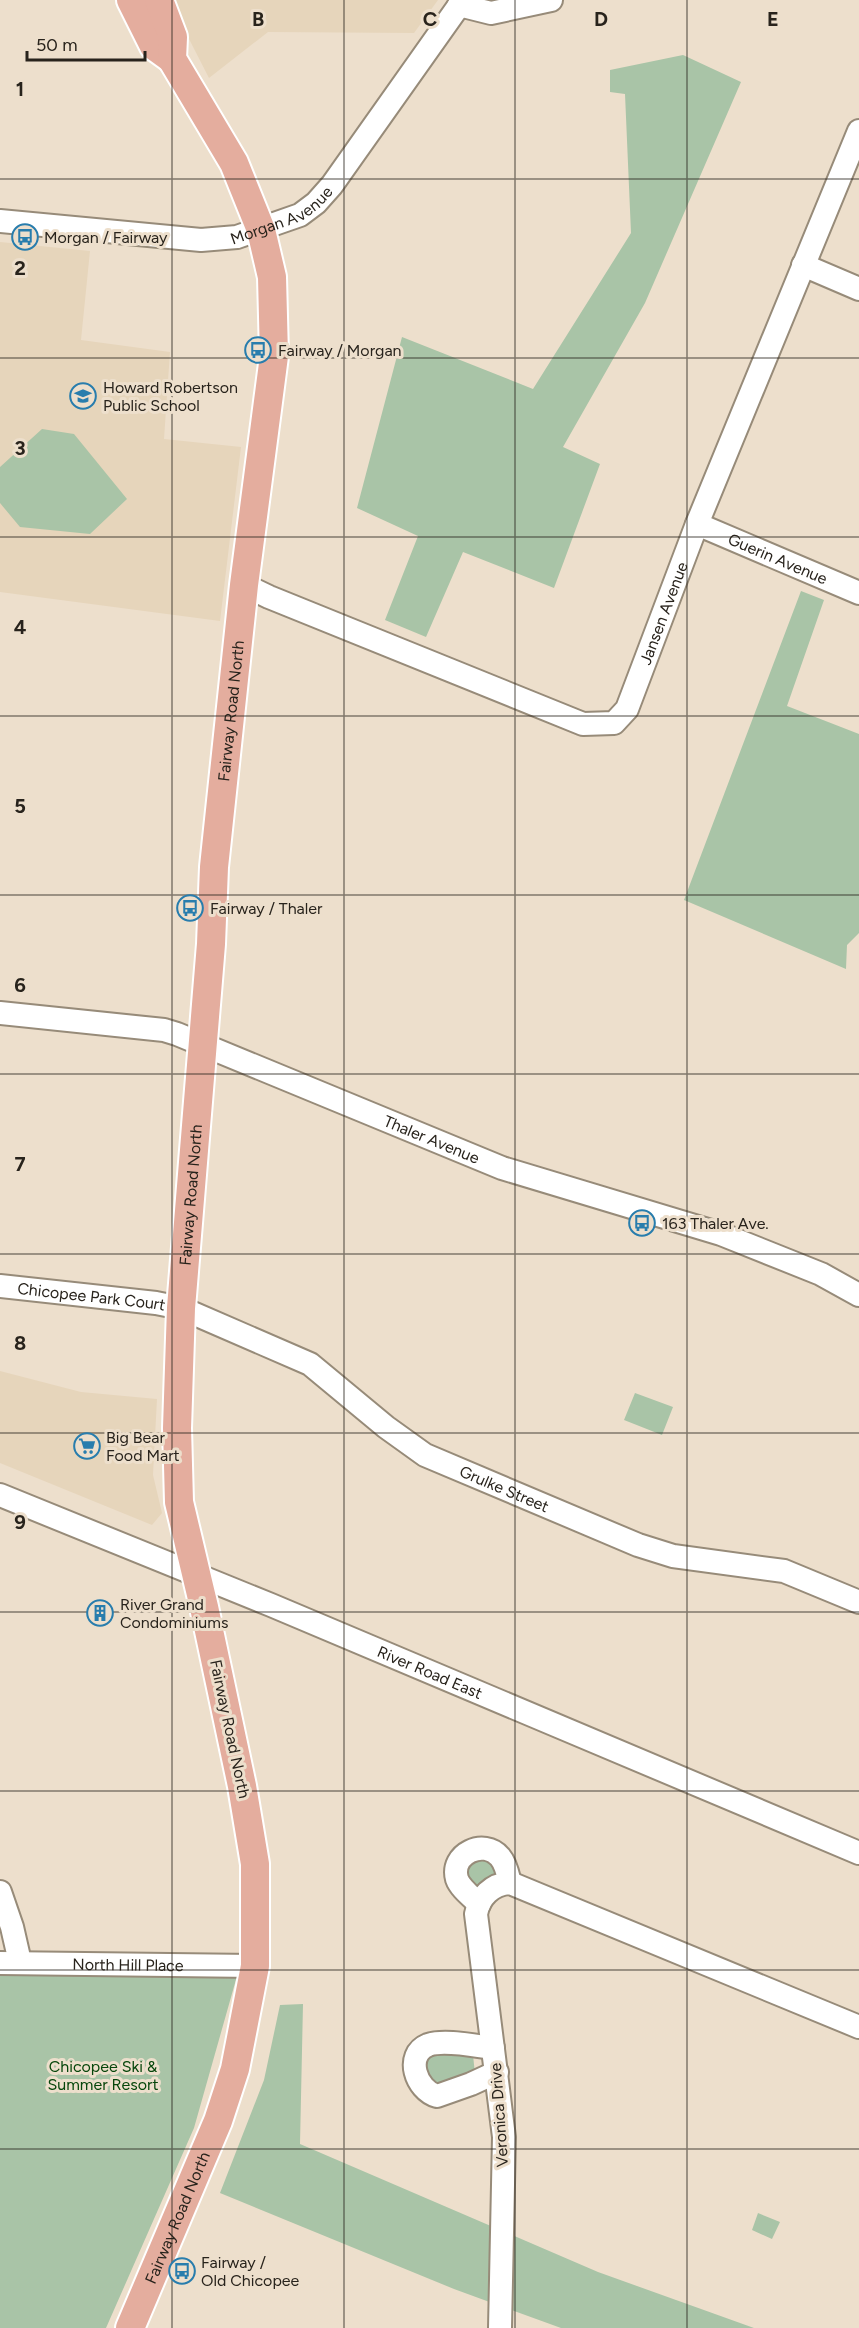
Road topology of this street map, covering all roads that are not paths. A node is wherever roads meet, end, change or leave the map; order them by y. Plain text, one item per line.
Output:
1 (131, 0) edge
2 (159, 0) edge
3 (551, 0) edge
4 (461, 2) edge
5 (172, 58) junction
6 (859, 131) edge
7 (0, 221) edge
8 (261, 230) junction
9 (803, 266) junction
10 (859, 289) edge
11 (697, 524) junction
12 (244, 585) junction
13 (859, 593) edge
14 (0, 1013) edge
15 (201, 1043) junction
16 (0, 1286) edge
17 (859, 1295) edge
18 (181, 1308) junction
19 (0, 1495) edge
20 (198, 1576) junction
21 (859, 1602) edge
22 (859, 1853) edge
23 (510, 1883) junction
24 (0, 1893) edge
25 (479, 1904) junction
26 (10, 1963) edge
27 (255, 1966) junction
28 (859, 2027) edge
29 (493, 2048) junction
30 (496, 2072) junction
31 (130, 2328) edge
32 (500, 2328) edge

1 - 5 main road, Fairway Road North
2 - 5 main road, Fairway Road North
3 - 4 street
4 - 8 street, Morgan Avenue
5 - 8 main road, Fairway Road North
6 - 9 street, Jansen Avenue
7 - 8 street, Morgan Avenue
8 - 12 main road, Fairway Road North
9 - 10 street
9 - 11 street, Jansen Avenue
11 - 12 street, Jansen Avenue
11 - 13 street, Guerin Avenue
12 - 15 main road, Fairway Road North
14 - 15 street, Thaler Avenue
15 - 17 street, Thaler Avenue
15 - 18 main road, Fairway Road North
16 - 18 street, Chicopee Park Court
18 - 20 main road, Fairway Road North
18 - 21 street, Grulke Street
19 - 20 street, River Road East
20 - 22 street, River Road East
20 - 27 main road, Fairway Road North
23 - 25 street
23 - 25 street
23 - 28 street
24 - 26 street
25 - 29 street, Veronica Drive
26 - 27 street, North Hill Place
27 - 31 main road, Fairway Road North
29 - 30 street, Veronica Drive
29 - 30 street
30 - 32 street, Veronica Drive

